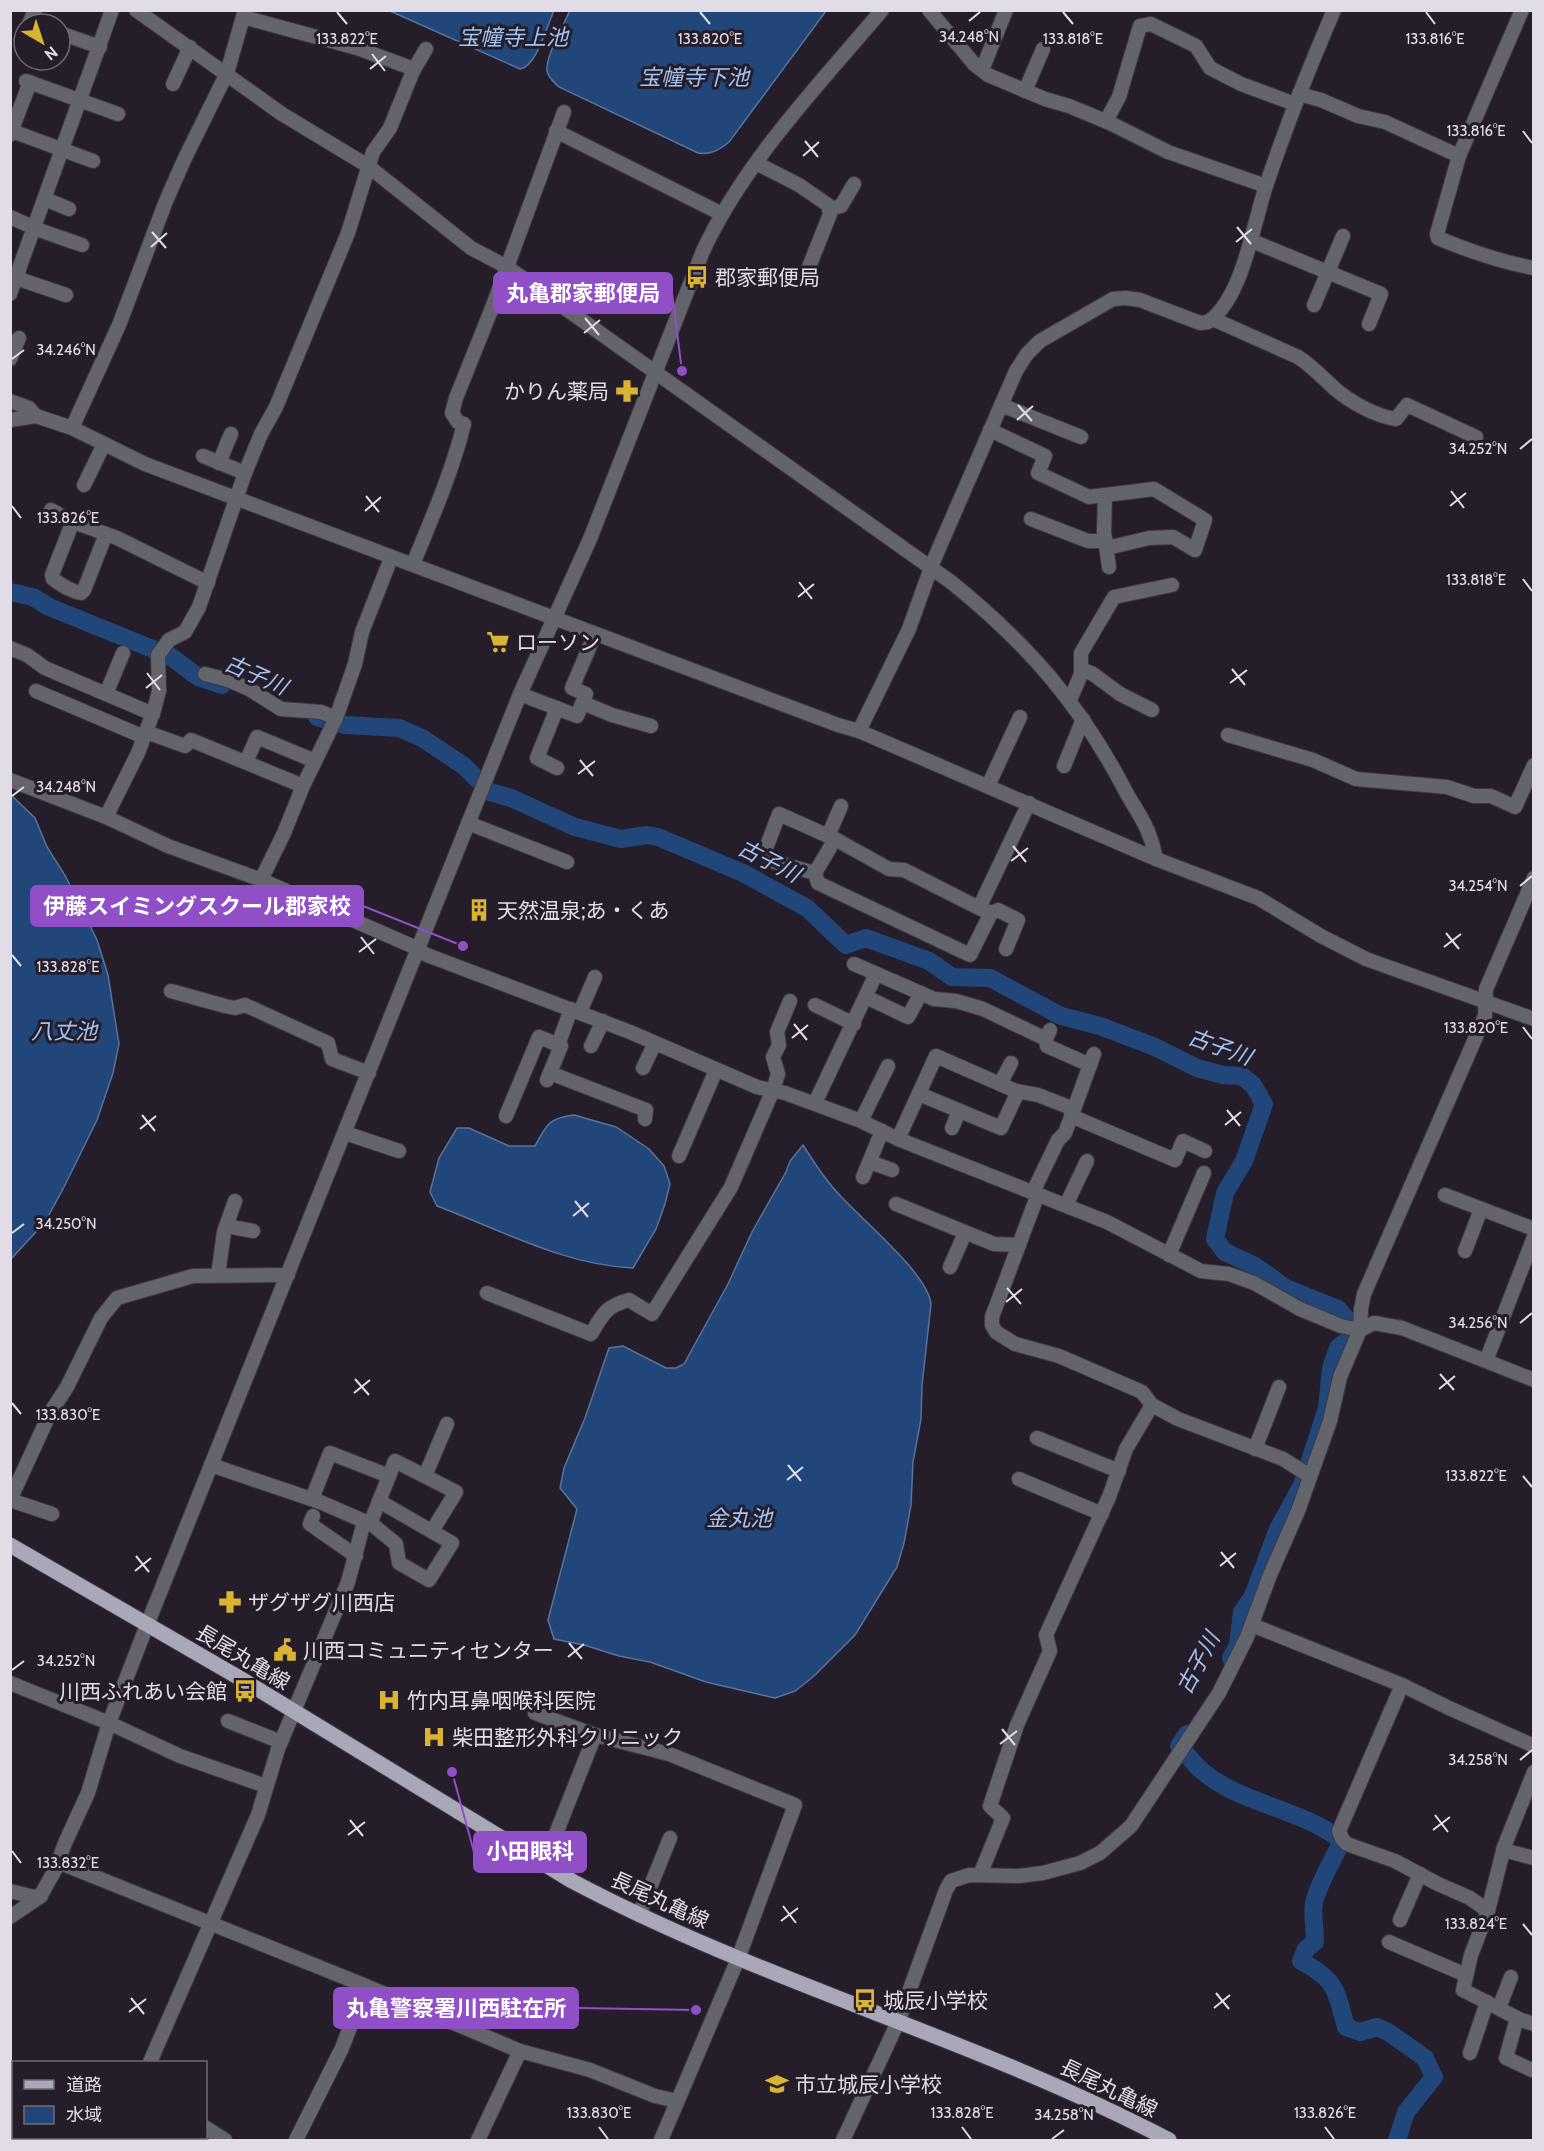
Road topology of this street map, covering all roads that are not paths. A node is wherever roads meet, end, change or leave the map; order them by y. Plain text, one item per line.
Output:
1 (112, 10) edge
2 (136, 10) edge
3 (882, 10) edge
4 (929, 10) edge
5 (1006, 10) edge
6 (1334, 10) edge
7 (1522, 10) edge
8 (244, 14) edge
9 (72, 38) edge
10 (190, 47) junction
11 (100, 48) junction
12 (426, 49) dead end
13 (1043, 49) dead end
14 (414, 69) junction
15 (982, 70) junction
16 (227, 73) junction
17 (173, 84) dead end
18 (1025, 91) junction
19 (1297, 99) junction
20 (80, 100) junction
21 (564, 112) dead end
22 (118, 114) dead end
23 (1106, 121) junction
24 (556, 131) junction
25 (11, 133) edge
26 (63, 150) junction
27 (1459, 156) junction
28 (93, 161) dead end
29 (756, 164) junction
30 (368, 166) junction
31 (854, 184) dead end
32 (1266, 186) junction
33 (45, 200) junction
34 (69, 208) dead end
35 (829, 209) junction
36 (722, 214) junction
37 (10, 217) edge
38 (34, 228) junction
39 (1343, 236) dead end
40 (1252, 241) junction
41 (82, 245) dead end
42 (507, 267) junction
43 (1533, 268) edge
44 (807, 272) dead end
45 (1328, 272) junction
46 (13, 277) edge
47 (10, 294) edge
48 (66, 295) dead end
49 (1314, 305) dead end
50 (1213, 319) junction
51 (1369, 324) dead end
52 (18, 337) edge
53 (10, 359) edge
54 (656, 373) junction
55 (10, 401) edge
56 (1001, 405) junction
57 (36, 416) junction
58 (10, 420) edge
59 (72, 428) junction
60 (990, 430) junction
61 (231, 434) dead end
62 (1082, 437) dead end
63 (1476, 437) dead end
64 (104, 444) junction
65 (203, 456) dead end
66 (219, 463) junction
67 (245, 473) junction
68 (84, 485) dead end
69 (1105, 495) junction
70 (237, 498) junction
71 (51, 510) dead end
72 (1031, 519) dead end
73 (73, 521) junction
74 (106, 534) junction
75 (1107, 544) junction
76 (391, 558) junction
77 (413, 564) junction
78 (1110, 567) dead end
79 (931, 568) junction
80 (208, 583) junction
81 (1172, 585) dead end
82 (554, 618) junction
83 (595, 634) junction
84 (10, 648) edge
85 (123, 653) dead end
86 (1081, 669) junction
87 (205, 674) dead end
88 (36, 691) dead end
89 (106, 694) junction
90 (520, 694) junction
91 (1070, 700) junction
92 (583, 703) junction
93 (557, 708) junction
94 (1152, 710) dead end
95 (153, 714) junction
96 (1020, 717) dead end
97 (1083, 719) junction
98 (334, 723) junction
99 (651, 726) dead end
100 (859, 731) junction
101 (145, 735) junction
102 (1227, 735) dead end
103 (315, 761) junction
104 (246, 762) junction
105 (1533, 765) edge
106 (1064, 766) dead end
107 (558, 768) dead end
108 (10, 780) edge
109 (303, 786) junction
110 (988, 786) junction
111 (1029, 803) junction
112 (841, 806) dead end
113 (106, 817) junction
114 (468, 823) junction
115 (831, 838) junction
116 (1156, 859) junction
117 (567, 862) dead end
118 (814, 873) junction
119 (1533, 878) edge
120 (261, 880) junction
121 (985, 911) junction
122 (1006, 949) dead end
123 (418, 950) junction
124 (854, 964) dead end
125 (876, 974) junction
126 (594, 977) dead end
127 (171, 991) dead end
128 (921, 993) junction
129 (866, 997) junction
130 (790, 1001) dead end
131 (1486, 1003) junction
132 (815, 1005) dead end
133 (576, 1011) junction
134 (1533, 1019) edge
135 (603, 1021) junction
136 (854, 1024) junction
137 (655, 1043) junction
138 (558, 1045) junction
139 (591, 1046) dead end
140 (1010, 1063) dead end
141 (886, 1066) dead end
142 (643, 1068) dead end
143 (716, 1070) junction
144 (369, 1073) junction
145 (1000, 1084) junction
146 (773, 1090) junction
147 (1016, 1091) junction
148 (1049, 1092) dead end
149 (919, 1094) junction
150 (816, 1103) junction
151 (1074, 1109) junction
152 (959, 1111) junction
153 (506, 1116) dead end
154 (645, 1119) dead end
155 (861, 1121) junction
156 (952, 1128) dead end
157 (882, 1131) junction
158 (345, 1133) junction
159 (898, 1139) junction
160 (399, 1151) dead end
161 (1205, 1151) dead end
162 (679, 1156) dead end
163 (1087, 1161) dead end
164 (870, 1162) junction
165 (892, 1170) dead end
166 (1204, 1173) dead end
167 (864, 1177) dead end
168 (1035, 1193) junction
169 (1445, 1195) dead end
170 (235, 1201) dead end
171 (896, 1204) dead end
172 (1066, 1205) junction
173 (1481, 1209) junction
174 (226, 1226) junction
175 (1533, 1229) edge
176 (254, 1231) dead end
177 (965, 1233) junction
178 (1533, 1237) edge
179 (1019, 1245) junction
180 (1465, 1251) dead end
181 (1169, 1255) junction
182 (950, 1267) dead end
183 (218, 1275) junction
184 (288, 1275) junction
185 (487, 1293) dead end
186 (1358, 1330) junction
187 (1486, 1361) junction
188 (1533, 1380) edge
189 (1279, 1387) dead end
190 (1152, 1405) junction
191 (447, 1424) dead end
192 (1037, 1438) dead end
193 (1255, 1449) junction
194 (211, 1465) junction
195 (1119, 1471) junction
196 (1306, 1473) junction
197 (389, 1476) junction
198 (425, 1476) junction
199 (1019, 1479) dead end
200 (10, 1500) edge
201 (312, 1500) junction
202 (379, 1501) junction
203 (52, 1514) dead end
204 (1102, 1514) junction
205 (313, 1516) dead end
206 (367, 1523) junction
207 (432, 1531) junction
208 (10, 1545) edge
209 (356, 1556) junction
210 (147, 1625) junction
211 (1252, 1625) junction
212 (10, 1683) edge
213 (1402, 1685) junction
214 (293, 1711) junction
215 (535, 1713) dead end
216 (228, 1721) dead end
217 (109, 1723) junction
218 (596, 1735) junction
219 (281, 1742) junction
220 (1533, 1746) edge
221 (1533, 1772) edge
222 (266, 1786) junction
223 (670, 1838) dead end
224 (1503, 1850) junction
225 (1533, 1858) edge
226 (58, 1862) junction
227 (544, 1864) junction
228 (1420, 1874) junction
229 (980, 1875) junction
230 (10, 1891) edge
231 (41, 1895) junction
232 (1488, 1911) junction
233 (639, 1915) junction
234 (10, 1917) edge
235 (1400, 1920) dead end
236 (210, 1924) junction
237 (1389, 1942) dead end
238 (738, 1959) junction
239 (1466, 1975) junction
240 (1511, 1977) dead end
241 (366, 1986) junction
242 (1493, 2005) junction
243 (1517, 2018) junction
244 (898, 2022) junction
245 (1533, 2024) edge
246 (520, 2051) junction
247 (1470, 2053) dead end
248 (150, 2061) edge
249 (1533, 2071) edge
250 (677, 2101) junction
251 (207, 2129) edge
252 (225, 2140) edge
253 (296, 2140) edge
254 (478, 2140) edge
255 (661, 2140) edge
256 (843, 2140) edge
257 (1169, 2140) edge

1 - 11 street
2 - 10 street
3 - 29 street
4 - 15 street
5 - 15 street
6 - 19 street
7 - 27 street
8 - 14 street
8 - 16 street
9 - 11 street
10 - 16 street
10 - 17 street
11 - 20 street
12 - 14 street
13 - 18 street
14 - 30 street
15 - 18 street
16 - 30 street
16 - 59 street
18 - 23 street
19 - 23 street
19 - 27 street
19 - 32 street
20 - 22 street
20 - 25 street
20 - 26 street
21 - 24 street
23 - 32 street
24 - 36 street
24 - 42 street
25 - 26 street
26 - 28 street
26 - 33 street
27 - 43 street
29 - 35 street
29 - 36 street
30 - 42 street
30 - 67 street
31 - 35 street
32 - 40 street
33 - 34 street
33 - 38 street
35 - 44 street
36 - 54 street
37 - 38 street
38 - 41 street
38 - 46 street
39 - 45 street
40 - 45 street
40 - 50 street
42 - 54 street
42 - 77 street
45 - 49 street
45 - 51 street
46 - 47 street
46 - 48 street
50 - 56 street
50 - 63 street
52 - 53 street
54 - 79 street
54 - 82 street
55 - 57 street
56 - 60 street
56 - 62 street
57 - 58 street
57 - 59 street
59 - 64 street
60 - 69 street
60 - 79 street
61 - 66 street
64 - 68 street
64 - 70 street
65 - 66 street
66 - 67 street
67 - 70 street
69 - 75 street
69 - 75 street
70 - 76 street
70 - 80 street
71 - 73 street
72 - 75 street
73 - 74 street
73 - 74 street
74 - 80 street
75 - 78 street
76 - 77 street
76 - 98 street
77 - 82 street
79 - 91 street
79 - 100 street
80 - 95 street
81 - 86 street
82 - 83 street
82 - 90 street
83 - 92 street
83 - 100 street
84 - 89 street
85 - 89 street
86 - 91 street
86 - 94 street
87 - 98 street
88 - 101 street
89 - 95 street
90 - 93 street
90 - 114 street
91 - 97 street
92 - 93 street
92 - 99 street
93 - 107 street
95 - 101 street
96 - 110 street
97 - 106 street
97 - 116 street
98 - 103 street
100 - 110 street
101 - 104 street
101 - 113 street
102 - 105 street
103 - 104 street
103 - 109 street
104 - 109 street
108 - 113 street
109 - 120 street
110 - 111 street
111 - 116 street
111 - 121 street
112 - 115 street
113 - 120 street
114 - 117 street
114 - 123 street
115 - 118 street
115 - 118 street
115 - 121 street
116 - 131 street
118 - 121 street
119 - 131 street
120 - 123 street
121 - 122 street
123 - 133 street
123 - 144 street
124 - 125 street
125 - 128 street
125 - 129 street
126 - 133 street
127 - 144 street
128 - 129 street
128 - 151 street
129 - 136 street
130 - 146 street
131 - 134 street
131 - 186 street
132 - 136 street
133 - 135 street
133 - 138 street
135 - 137 street
135 - 139 street
136 - 150 street
137 - 142 street
137 - 143 street
138 - 153 street
138 - 154 street
140 - 145 street
141 - 155 street
143 - 146 street
143 - 162 street
144 - 158 street
145 - 147 street
145 - 149 street
146 - 150 street
146 - 185 street
147 - 151 street
147 - 152 street
148 - 151 street
149 - 152 street
149 - 159 street
150 - 155 street
151 - 161 street
151 - 168 street
152 - 156 street
155 - 157 street
157 - 159 street
157 - 164 street
158 - 160 street
158 - 184 street
159 - 168 street
163 - 172 street
164 - 165 street
164 - 167 street
166 - 181 street
168 - 172 street
168 - 179 street
169 - 173 street
170 - 174 street
171 - 177 street
172 - 181 street
173 - 175 street
173 - 180 street
174 - 176 street
174 - 183 street
177 - 179 street
177 - 182 street
178 - 187 street
179 - 190 street
181 - 186 street
183 - 184 street
183 - 200 street
184 - 194 street
186 - 187 street
186 - 196 street
187 - 188 street
189 - 193 street
190 - 193 street
190 - 195 street
191 - 198 street
192 - 195 street
193 - 196 street
194 - 201 street
194 - 210 street
195 - 204 street
196 - 211 street
197 - 198 street
197 - 201 street
197 - 202 street
198 - 207 street
199 - 204 street
200 - 203 street
201 - 206 street
202 - 206 street
202 - 207 street
204 - 229 street
205 - 209 street
206 - 207 street
206 - 209 street
208 - 210 main road, 長尾丸亀線
209 - 214 street
210 - 214 main road, 長尾丸亀線
210 - 217 street
211 - 213 street
211 - 229 street
212 - 217 street
213 - 220 street
213 - 228 street
214 - 219 street
214 - 227 main road, 長尾丸亀線
215 - 218 street
216 - 219 street
217 - 222 street
217 - 226 street
218 - 227 street
218 - 238 street
219 - 222 street
221 - 224 street
222 - 236 street
223 - 233 street
224 - 225 street
224 - 232 street
226 - 231 street
226 - 236 street
227 - 233 main road, 長尾丸亀線
228 - 232 street
228 - 235 street
229 - 244 street
230 - 231 street
231 - 234 street
232 - 239 street
233 - 238 main road, 長尾丸亀線
236 - 241 street
236 - 248 street
237 - 239 street
238 - 244 main road, 長尾丸亀線
238 - 250 street
239 - 242 street
240 - 242 street
241 - 246 street
241 - 253 street
242 - 243 street
242 - 247 street
243 - 245 street
243 - 249 street
244 - 256 street
244 - 257 main road, 長尾丸亀線
246 - 250 street
246 - 254 street
250 - 255 street
251 - 252 street

